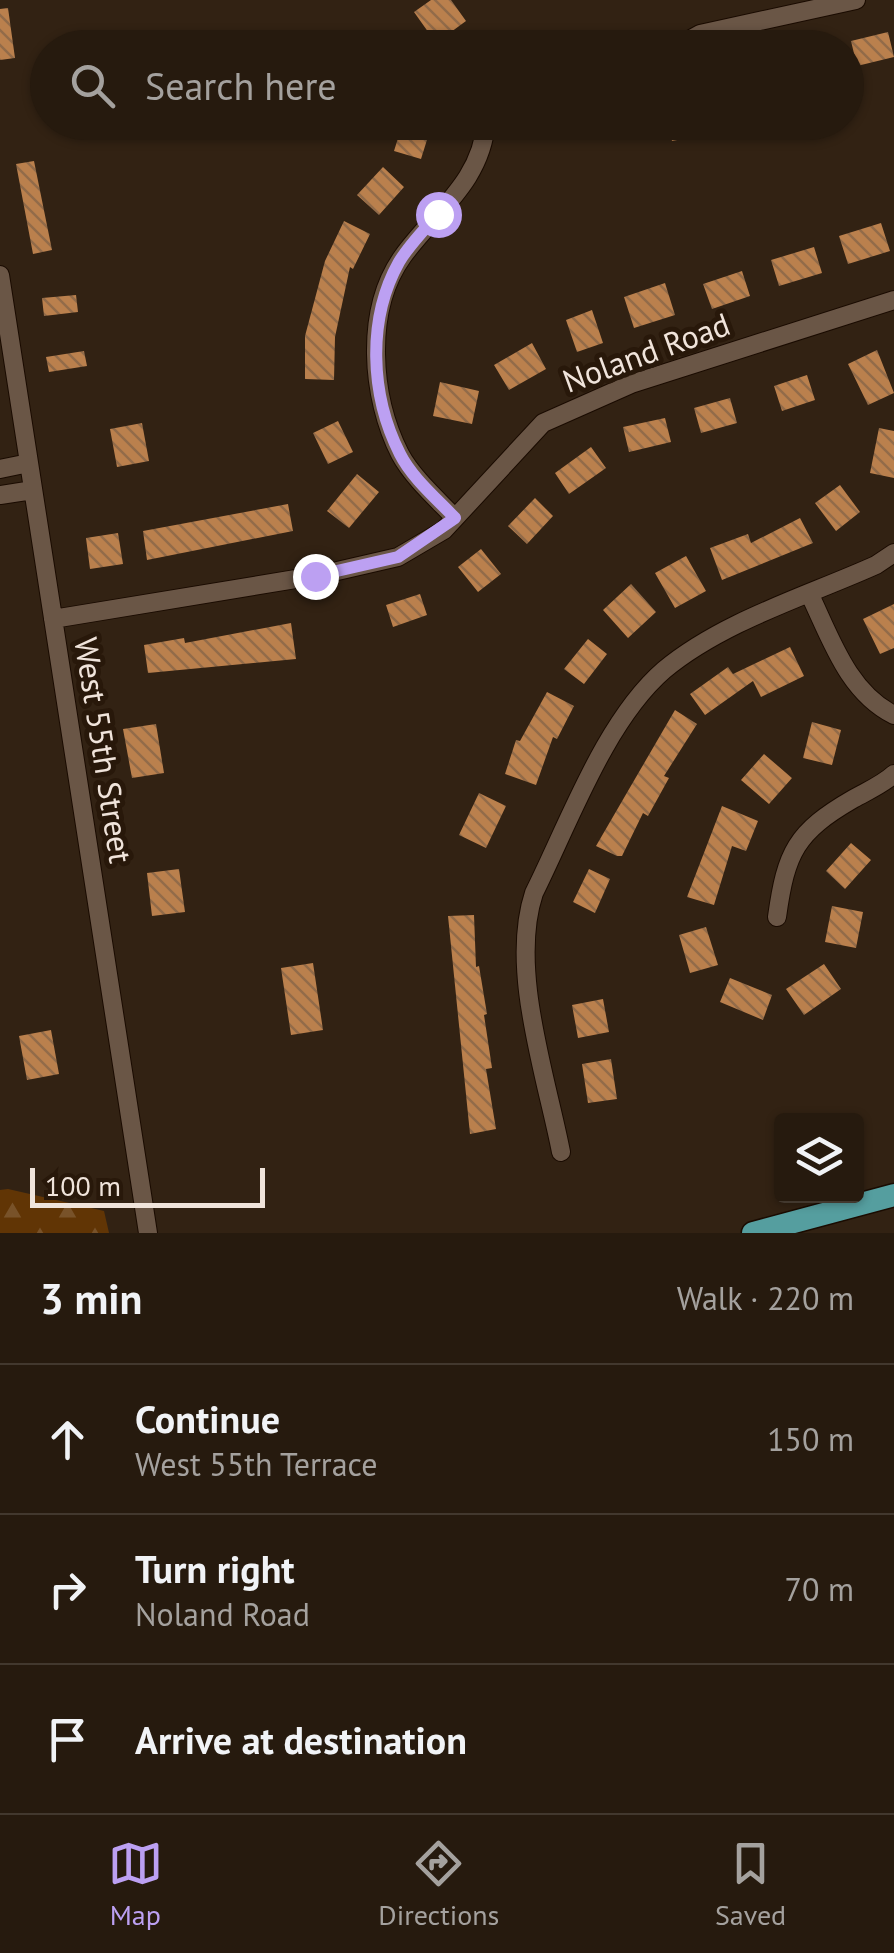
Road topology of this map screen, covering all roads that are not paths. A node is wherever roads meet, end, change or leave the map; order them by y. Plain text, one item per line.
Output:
1 (856, 0) edge
2 (825, 3) edge
3 (716, 30) edge
4 (482, 140) edge
5 (0, 276) edge
6 (894, 300) edge
7 (29, 464) junction
8 (0, 469) edge
9 (33, 490) junction
10 (0, 495) edge
11 (455, 518) junction
12 (894, 553) edge
13 (810, 594) junction
14 (53, 619) junction
15 (894, 715) edge
16 (894, 774) edge
17 (778, 917) dead end
18 (561, 1152) dead end
19 (894, 1196) edge
20 (148, 1233) edge
21 (754, 1233) edge

1 - 2 street
2 - 3 street
4 - 11 street
5 - 7 street, West 55th Street
6 - 11 street, Noland Road
7 - 8 street
7 - 9 street, West 55th Street
9 - 10 street
9 - 14 street, West 55th Street
11 - 14 street, Noland Road
12 - 13 street
13 - 15 street
13 - 18 street
14 - 20 street, West 55th Street
16 - 17 street
19 - 21 main road

